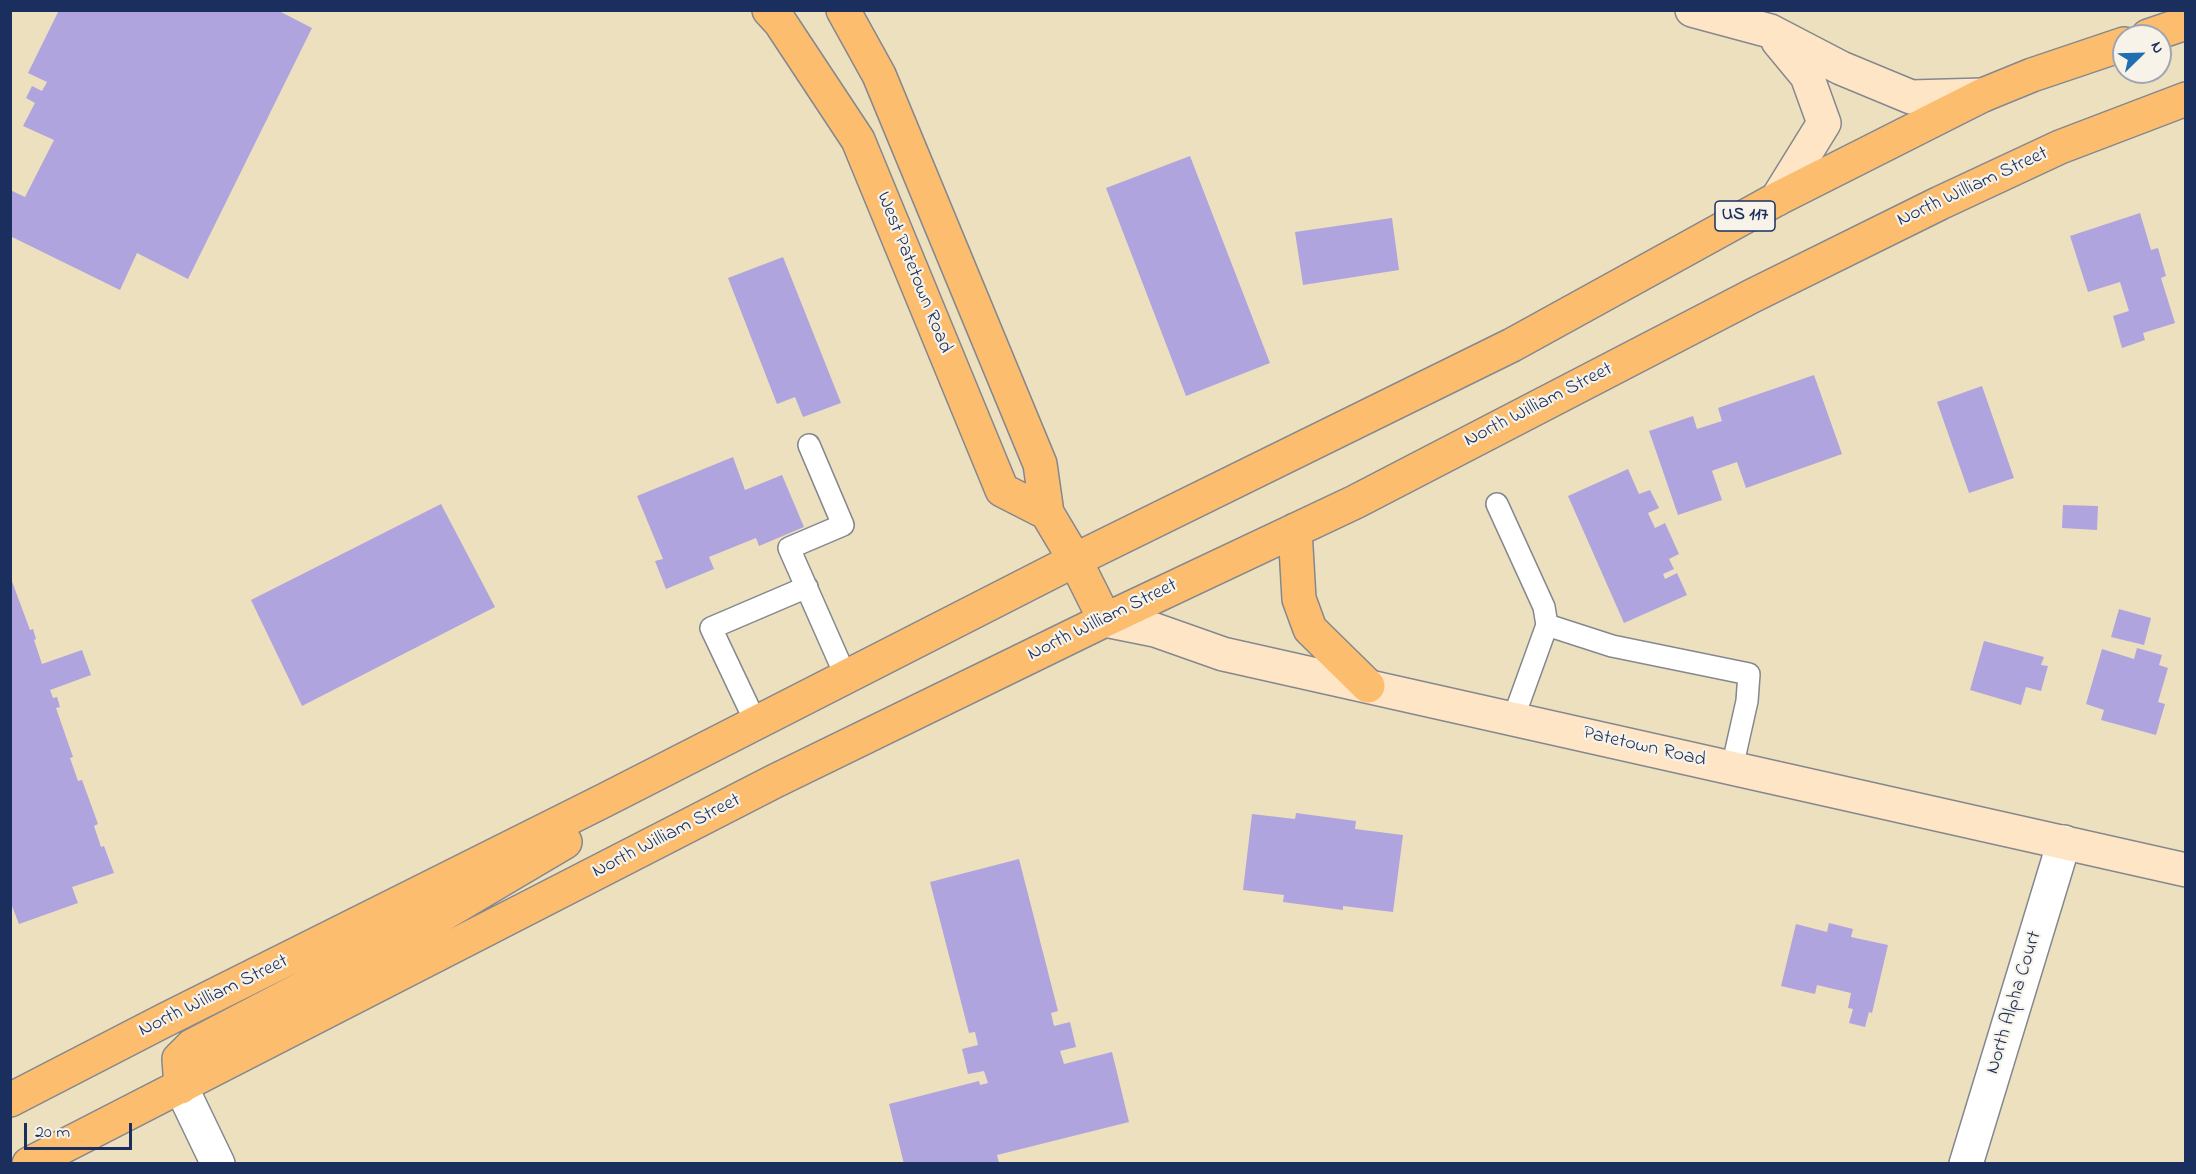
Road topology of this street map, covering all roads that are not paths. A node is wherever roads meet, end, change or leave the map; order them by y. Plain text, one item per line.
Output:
1 (843, 10) edge
2 (1692, 10) edge
3 (781, 14) edge
4 (1770, 31) junction
5 (2112, 48) edge
6 (1983, 95) junction
7 (2186, 99) edge
8 (1777, 199) junction
9 (809, 445) dead end
10 (1497, 504) dead end
11 (1047, 513) junction
12 (1295, 530) junction
13 (1075, 560) junction
14 (807, 587) junction
15 (1105, 620) junction
16 (1547, 625) junction
17 (846, 677) junction
18 (1368, 687) junction
19 (1513, 718) junction
20 (756, 723) junction
21 (1732, 768) junction
22 (605, 800) junction
23 (2064, 842) junction
24 (2186, 870) edge
25 (181, 1087) junction
26 (10, 1100) edge
27 (29, 1164) edge
28 (218, 1164) edge
29 (1966, 1164) edge

1 - 11 main road
2 - 4 main road
3 - 11 main road, West Patetown Road
4 - 6 main road
4 - 8 main road
5 - 6 main road, North William Street / US 117
6 - 8 main road, North William Street / US 117
7 - 12 main road, North William Street
8 - 13 main road, North William Street / US 117
9 - 14 lane
10 - 16 lane
11 - 13 main road
12 - 15 main road, North William Street
12 - 18 main road
13 - 15 main road
13 - 17 main road, North William Street
14 - 17 lane
14 - 20 lane
15 - 18 main road, Patetown Road
15 - 25 main road, North William Street
16 - 19 lane
16 - 21 lane
17 - 20 main road, North William Street
18 - 19 main road, Patetown Road
19 - 21 main road, Patetown Road
20 - 22 main road, North William Street
21 - 23 main road, Patetown Road
22 - 25 main road
22 - 26 main road, North William Street
23 - 24 main road, Patetown Road
23 - 29 street, North Alpha Court
25 - 27 main road, North William Street
25 - 28 street

